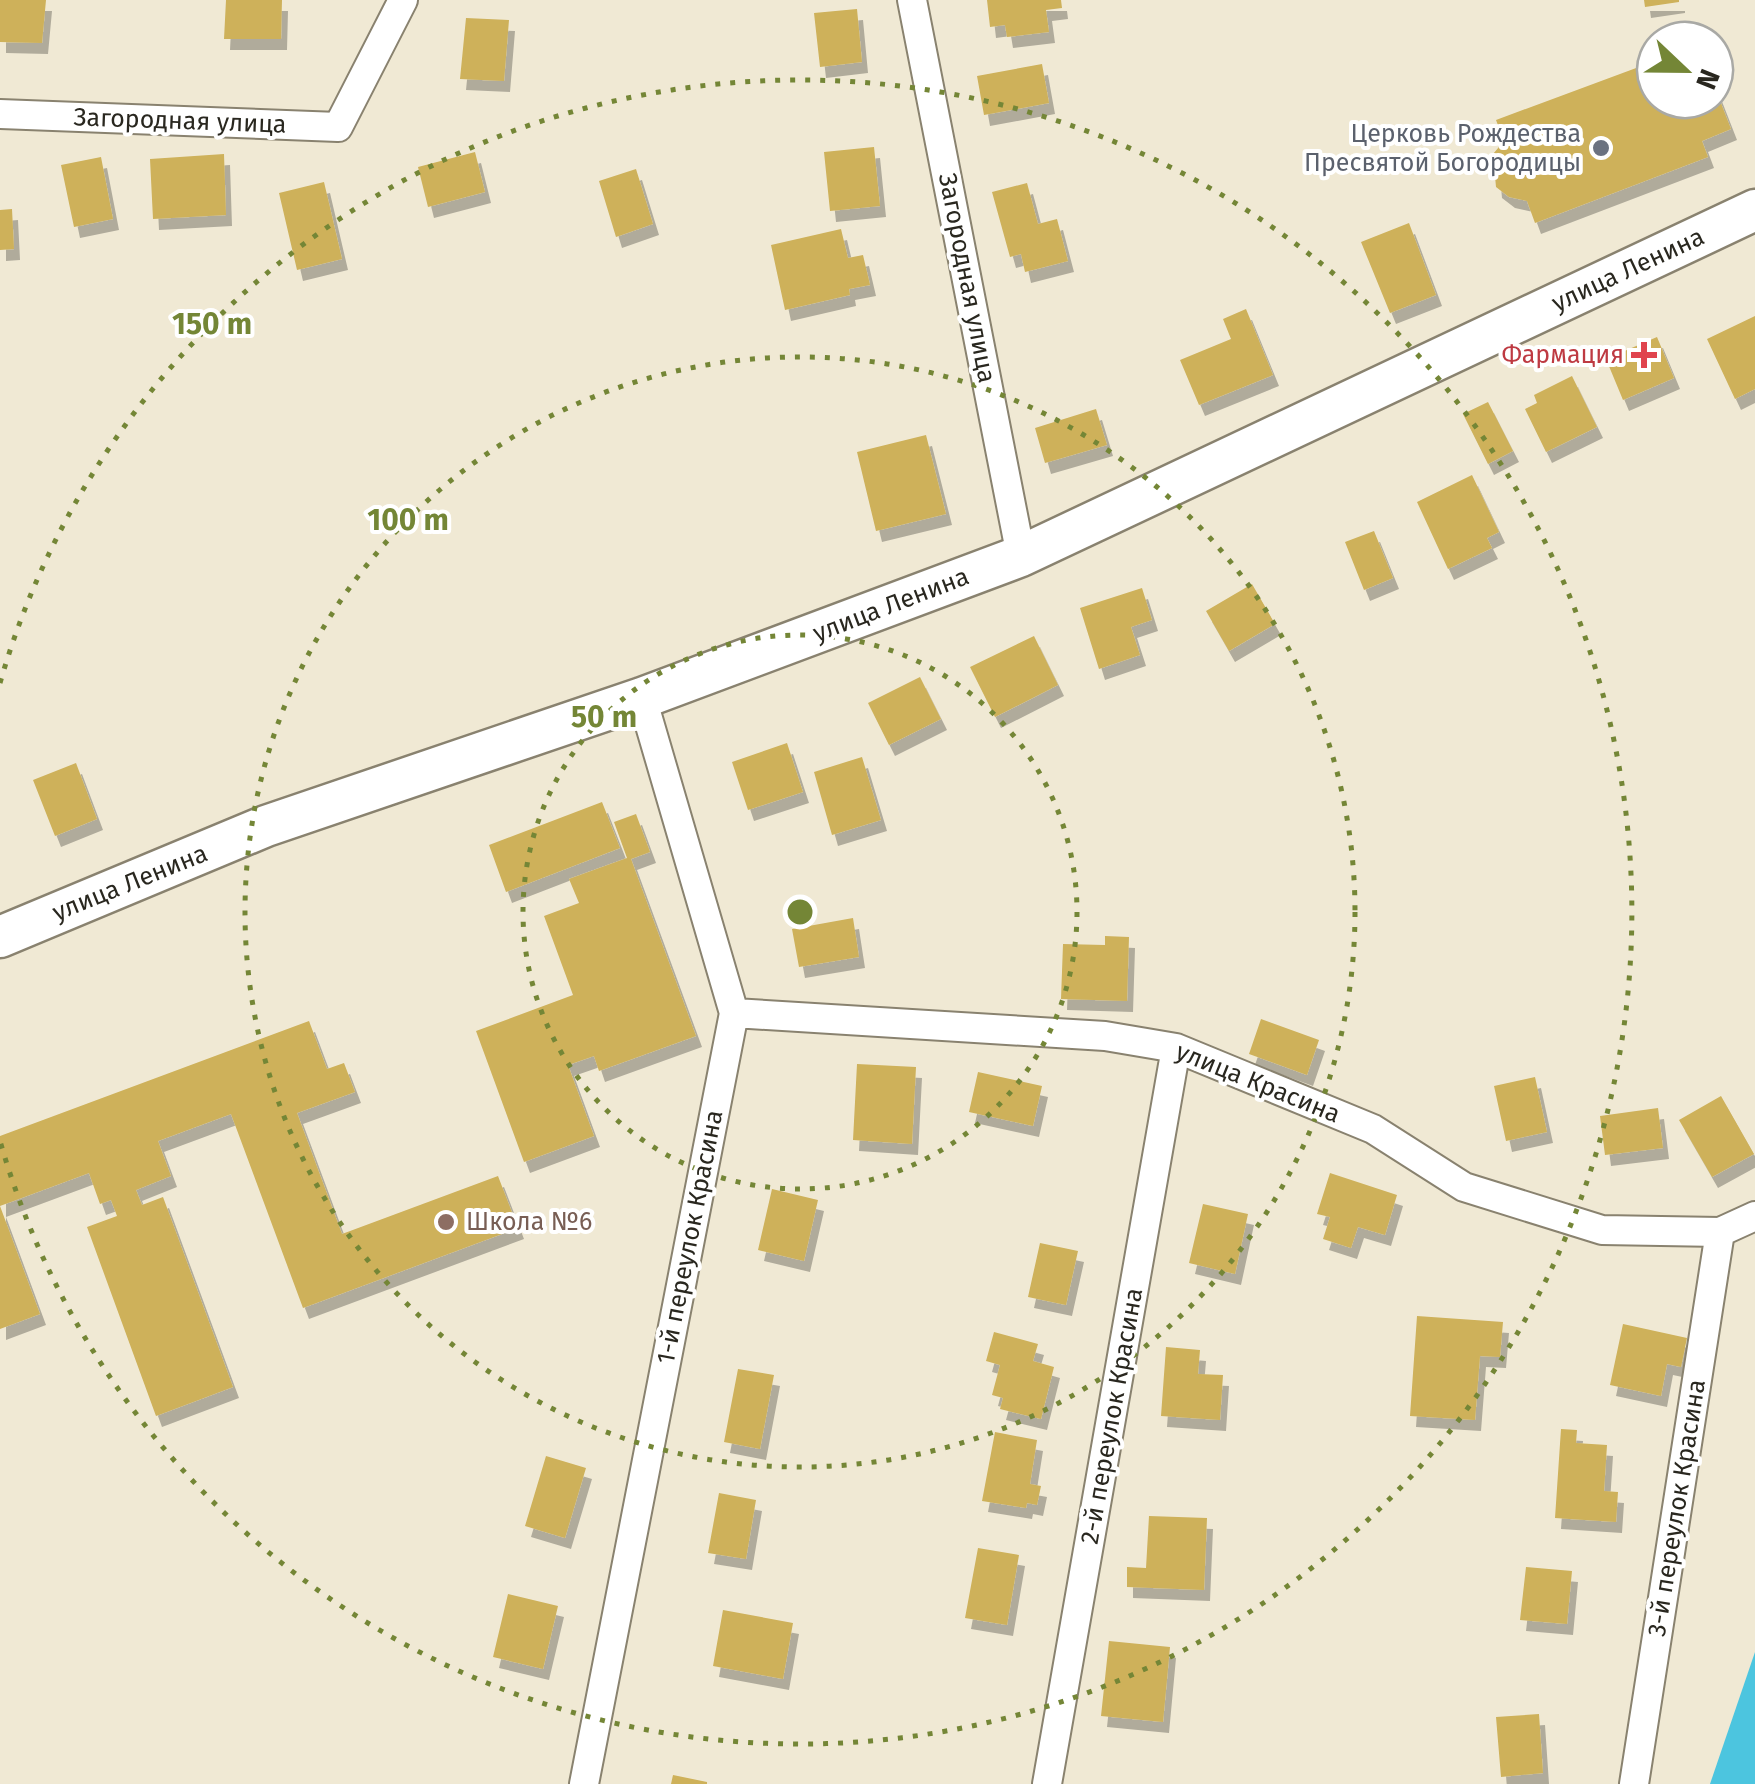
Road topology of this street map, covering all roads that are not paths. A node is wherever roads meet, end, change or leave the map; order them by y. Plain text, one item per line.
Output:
1 (403, 0) edge
2 (912, 0) edge
3 (0, 114) edge
4 (1755, 210) edge
5 (1021, 556) junction
6 (642, 698) junction
7 (0, 937) edge
8 (734, 1012) junction
9 (1176, 1048) junction
10 (1755, 1216) edge
11 (1720, 1232) junction
12 (584, 1784) edge
13 (1046, 1784) edge
14 (1634, 1784) edge

1 - 3 street, Загородная улица
2 - 5 street, Загородная улица
4 - 5 main road, улица Ленина
5 - 6 main road, улица Ленина
6 - 7 main road, улица Ленина
6 - 8 street, 1-й переулок Красина
8 - 9 street, улица Красина
8 - 12 street, 1-й переулок Красина
9 - 11 street, улица Красина
9 - 13 street, 2-й переулок Красина
10 - 11 street, улица Красина
11 - 14 street, 3-й переулок Красина

